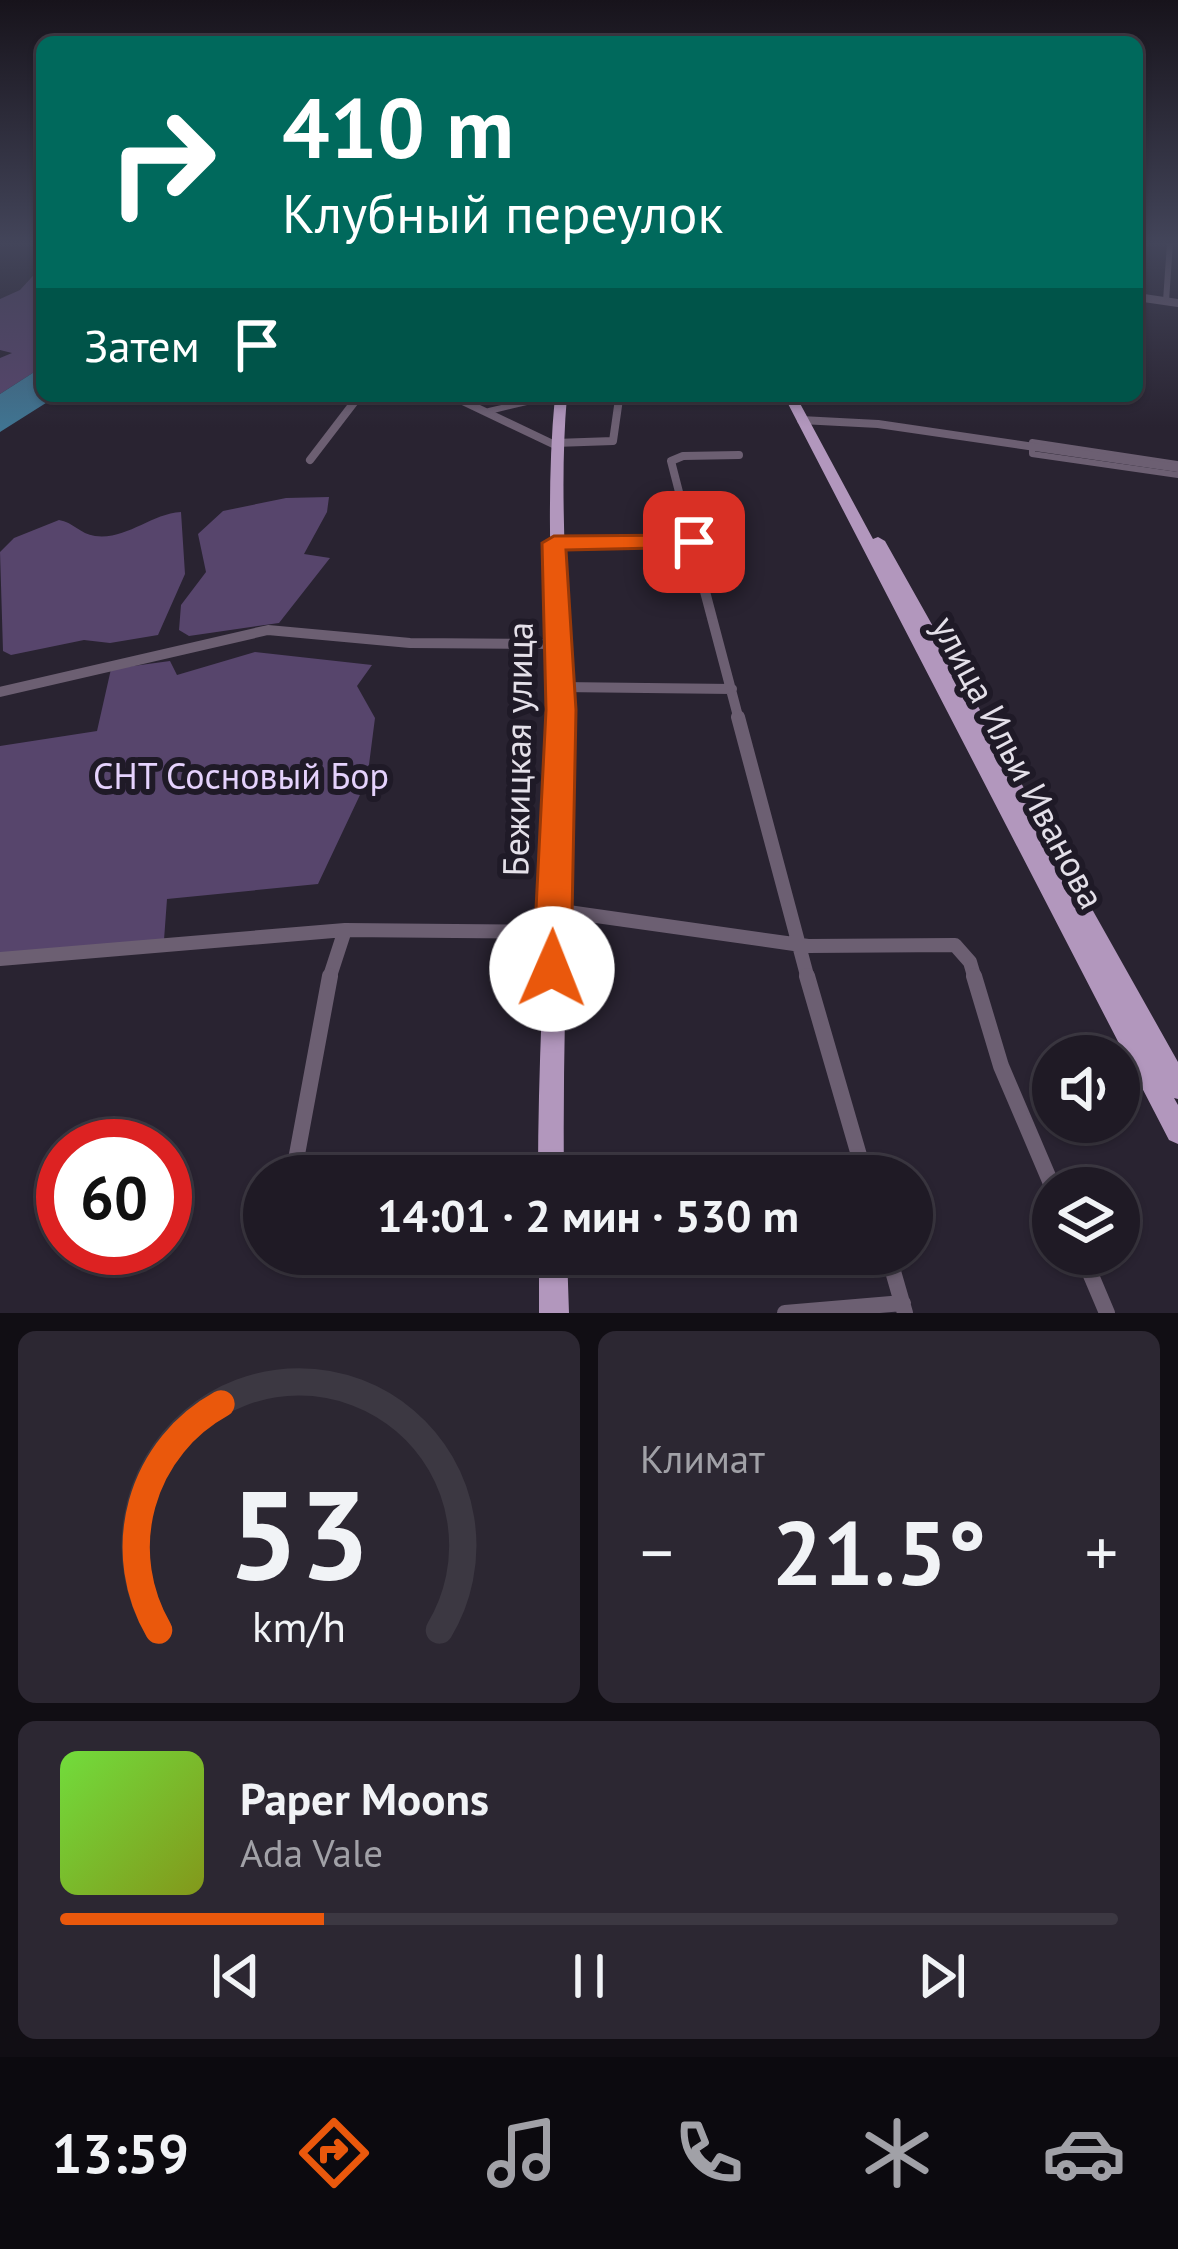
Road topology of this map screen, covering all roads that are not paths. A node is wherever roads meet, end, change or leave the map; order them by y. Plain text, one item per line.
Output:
1 (354, 402) edge
2 (467, 402) edge
3 (529, 402) edge
4 (556, 402) edge
5 (619, 402) edge
6 (794, 402) edge
7 (802, 402) edge
8 (489, 411) junction
9 (807, 422) junction
10 (555, 444) junction
11 (739, 454) dead end
12 (310, 460) dead end
13 (1178, 470) edge
14 (694, 542) junction
15 (554, 543) junction
16 (560, 644) junction
17 (561, 687) junction
18 (732, 689) junction
19 (0, 692) edge
20 (554, 910) junction
21 (345, 930) junction
22 (553, 932) junction
23 (797, 945) junction
24 (0, 958) edge
25 (1178, 1087) edge
26 (1178, 1132) edge
27 (297, 1155) edge
28 (551, 1155) edge
29 (860, 1155) edge
30 (1045, 1167) edge
31 (553, 1275) edge
32 (894, 1275) edge
33 (1091, 1275) edge
34 (904, 1308) edge
35 (554, 1313) edge
36 (785, 1313) edge
37 (1107, 1313) edge

1 - 12 street
2 - 8 street
3 - 8 street
4 - 10 main road, Бежицкая улица
5 - 10 street
6 - 9 main road
7 - 9 main road
8 - 10 street
9 - 13 street
9 - 25 main road, улица Ильи Иванова
9 - 26 main road, улица Ильи Иванова
10 - 15 main road, Бежицкая улица
11 - 14 street
14 - 15 street
14 - 18 street
15 - 16 main road, Бежицкая улица
16 - 17 main road, Бежицкая улица
16 - 19 street
17 - 18 street
17 - 20 main road, Бежицкая улица
18 - 23 street
20 - 22 main road, Бежицкая улица
20 - 23 street
21 - 22 street
21 - 24 street
21 - 27 street
22 - 28 main road, Бежицкая улица
23 - 29 street
23 - 30 street
31 - 35 main road
32 - 34 street
33 - 37 street
34 - 36 street

